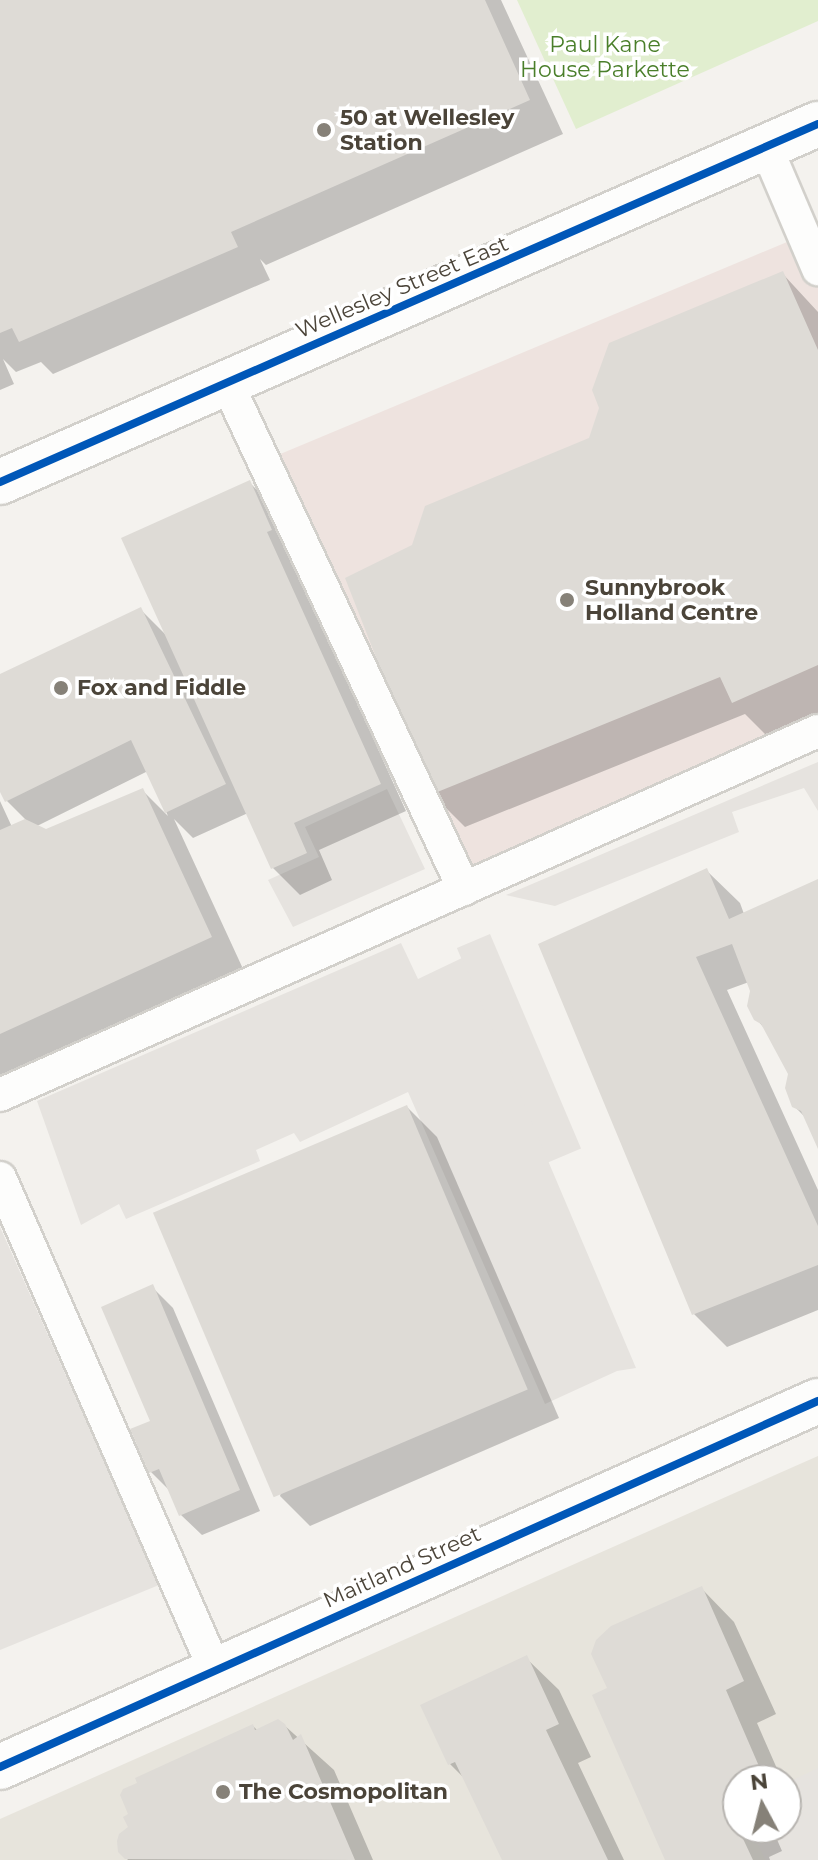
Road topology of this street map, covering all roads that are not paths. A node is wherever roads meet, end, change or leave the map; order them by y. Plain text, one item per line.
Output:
1 (818, 124) edge
2 (766, 147) junction
3 (818, 269) edge
4 (227, 383) junction
5 (0, 482) edge
6 (818, 731) edge
7 (464, 889) junction
8 (0, 1095) edge
9 (0, 1178) edge
10 (818, 1401) edge
11 (215, 1670) junction
12 (0, 1767) edge

1 - 2 street, Wellesley Street East
2 - 3 lane
2 - 4 street, Wellesley Street East
4 - 5 street, Wellesley Street East
4 - 7 lane
6 - 7 lane
7 - 8 lane
9 - 11 lane
10 - 11 street, Maitland Street
11 - 12 street, Maitland Street

